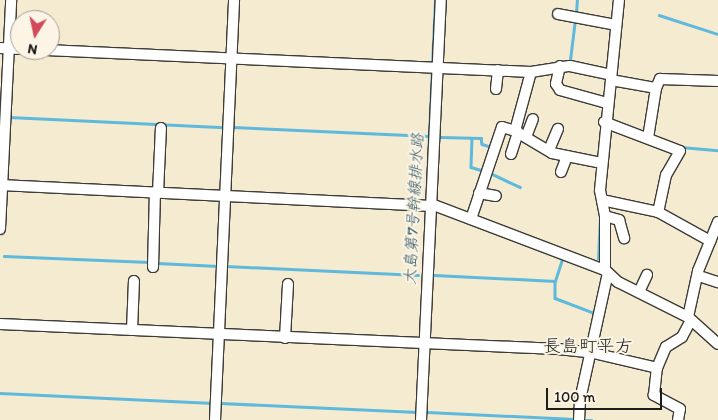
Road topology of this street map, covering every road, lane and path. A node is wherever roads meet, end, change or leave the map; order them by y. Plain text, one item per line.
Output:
1 (11, 0) edge
2 (234, 0) edge
3 (441, 0) edge
4 (619, 0) edge
5 (558, 14) dead end
6 (616, 25) junction
7 (4, 48) edge
8 (60, 51) edge
9 (232, 58) junction
10 (560, 66) junction
11 (434, 68) junction
12 (498, 70) junction
13 (531, 72) junction
14 (610, 77) junction
15 (718, 81) edge
16 (656, 88) junction
17 (496, 89) dead end
18 (607, 103) junction
19 (533, 119) dead end
20 (604, 122) junction
21 (161, 128) dead end
22 (558, 129) dead end
23 (520, 133) junction
24 (648, 138) junction
25 (549, 150) junction
26 (511, 154) dead end
27 (567, 156) junction
28 (601, 163) junction
29 (561, 172) dead end
30 (1, 185) edge
31 (156, 193) junction
32 (479, 193) junction
33 (226, 196) junction
34 (496, 196) dead end
35 (602, 200) junction
36 (429, 205) junction
37 (658, 212) junction
38 (605, 216) junction
39 (471, 219) junction
40 (718, 222) edge
41 (0, 229) edge
42 (624, 238) dead end
43 (710, 241) junction
44 (153, 267) dead end
45 (606, 272) junction
46 (647, 275) dead end
47 (699, 276) junction
48 (134, 281) dead end
49 (718, 282) edge
50 (288, 284) dead end
51 (639, 292) junction
52 (689, 319) junction
53 (0, 324) edge
54 (132, 330) junction
55 (219, 334) junction
56 (286, 338) junction
57 (422, 344) junction
58 (718, 344) edge
59 (590, 352) junction
60 (657, 368) junction
61 (215, 420) edge
62 (421, 420) edge
63 (579, 420) edge
64 (678, 420) edge

1 - 7 street
2 - 9 street
3 - 11 street
4 - 6 street
5 - 6 street
6 - 14 street
7 - 30 street
8 - 9 street
9 - 11 street
9 - 33 street
10 - 13 street
10 - 14 street
10 - 18 street
11 - 12 street
11 - 36 street
12 - 13 street
12 - 17 street
13 - 23 street
14 - 16 street
14 - 18 street
15 - 16 street
16 - 24 street
18 - 20 street
19 - 23 street
20 - 24 street
20 - 28 street
21 - 31 street
22 - 25 street
23 - 25 street
23 - 26 street
23 - 32 street
24 - 37 street
25 - 27 street
27 - 28 street
27 - 29 street
28 - 35 street
30 - 31 street
30 - 41 street
31 - 33 street
31 - 44 street
32 - 34 street
32 - 39 street
33 - 36 street
33 - 55 street
35 - 37 street
35 - 38 street
36 - 39 street
36 - 57 street
37 - 43 street
38 - 42 street
38 - 45 street
39 - 45 street
40 - 43 street
43 - 47 street
45 - 51 street
45 - 59 street
46 - 51 street
47 - 49 street
47 - 52 street
48 - 54 street
50 - 56 street
51 - 52 street
52 - 58 street
52 - 60 street
53 - 54 street
54 - 55 street
55 - 56 street
55 - 61 street
56 - 57 street
57 - 59 street
57 - 62 street
59 - 60 street
59 - 63 street
60 - 64 street

